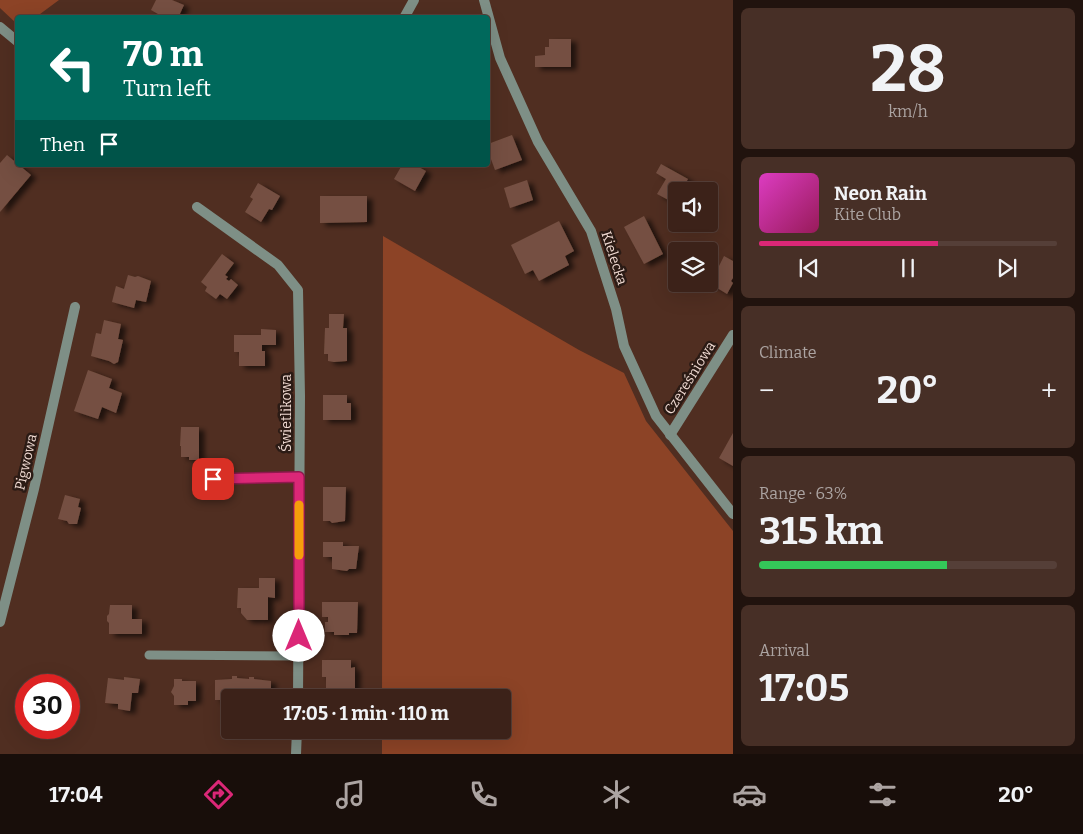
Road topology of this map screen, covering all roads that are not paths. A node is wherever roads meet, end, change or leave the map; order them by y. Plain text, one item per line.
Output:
1 (414, 0) edge
2 (484, 0) edge
3 (406, 15) edge
4 (488, 15) edge
5 (490, 22) edge
6 (0, 27) edge
7 (15, 40) edge
8 (196, 207) dead end
9 (75, 307) dead end
10 (733, 335) edge
11 (670, 435) junction
12 (299, 477) junction
13 (213, 479) dead end
14 (733, 514) edge
15 (0, 622) edge
16 (148, 655) dead end
17 (298, 656) junction
18 (298, 689) edge
19 (297, 739) edge
20 (296, 754) edge

1 - 3 street
2 - 4 street, Kielecka
5 - 11 street, Kielecka
6 - 7 street
8 - 12 street, Świetlikowa
9 - 15 street, Pigwowa
10 - 11 street, Czereśniowa
11 - 14 street, Kielecka
12 - 13 lane
12 - 17 street, Świetlikowa
16 - 17 lane
17 - 18 street, Świetlikowa
19 - 20 street

